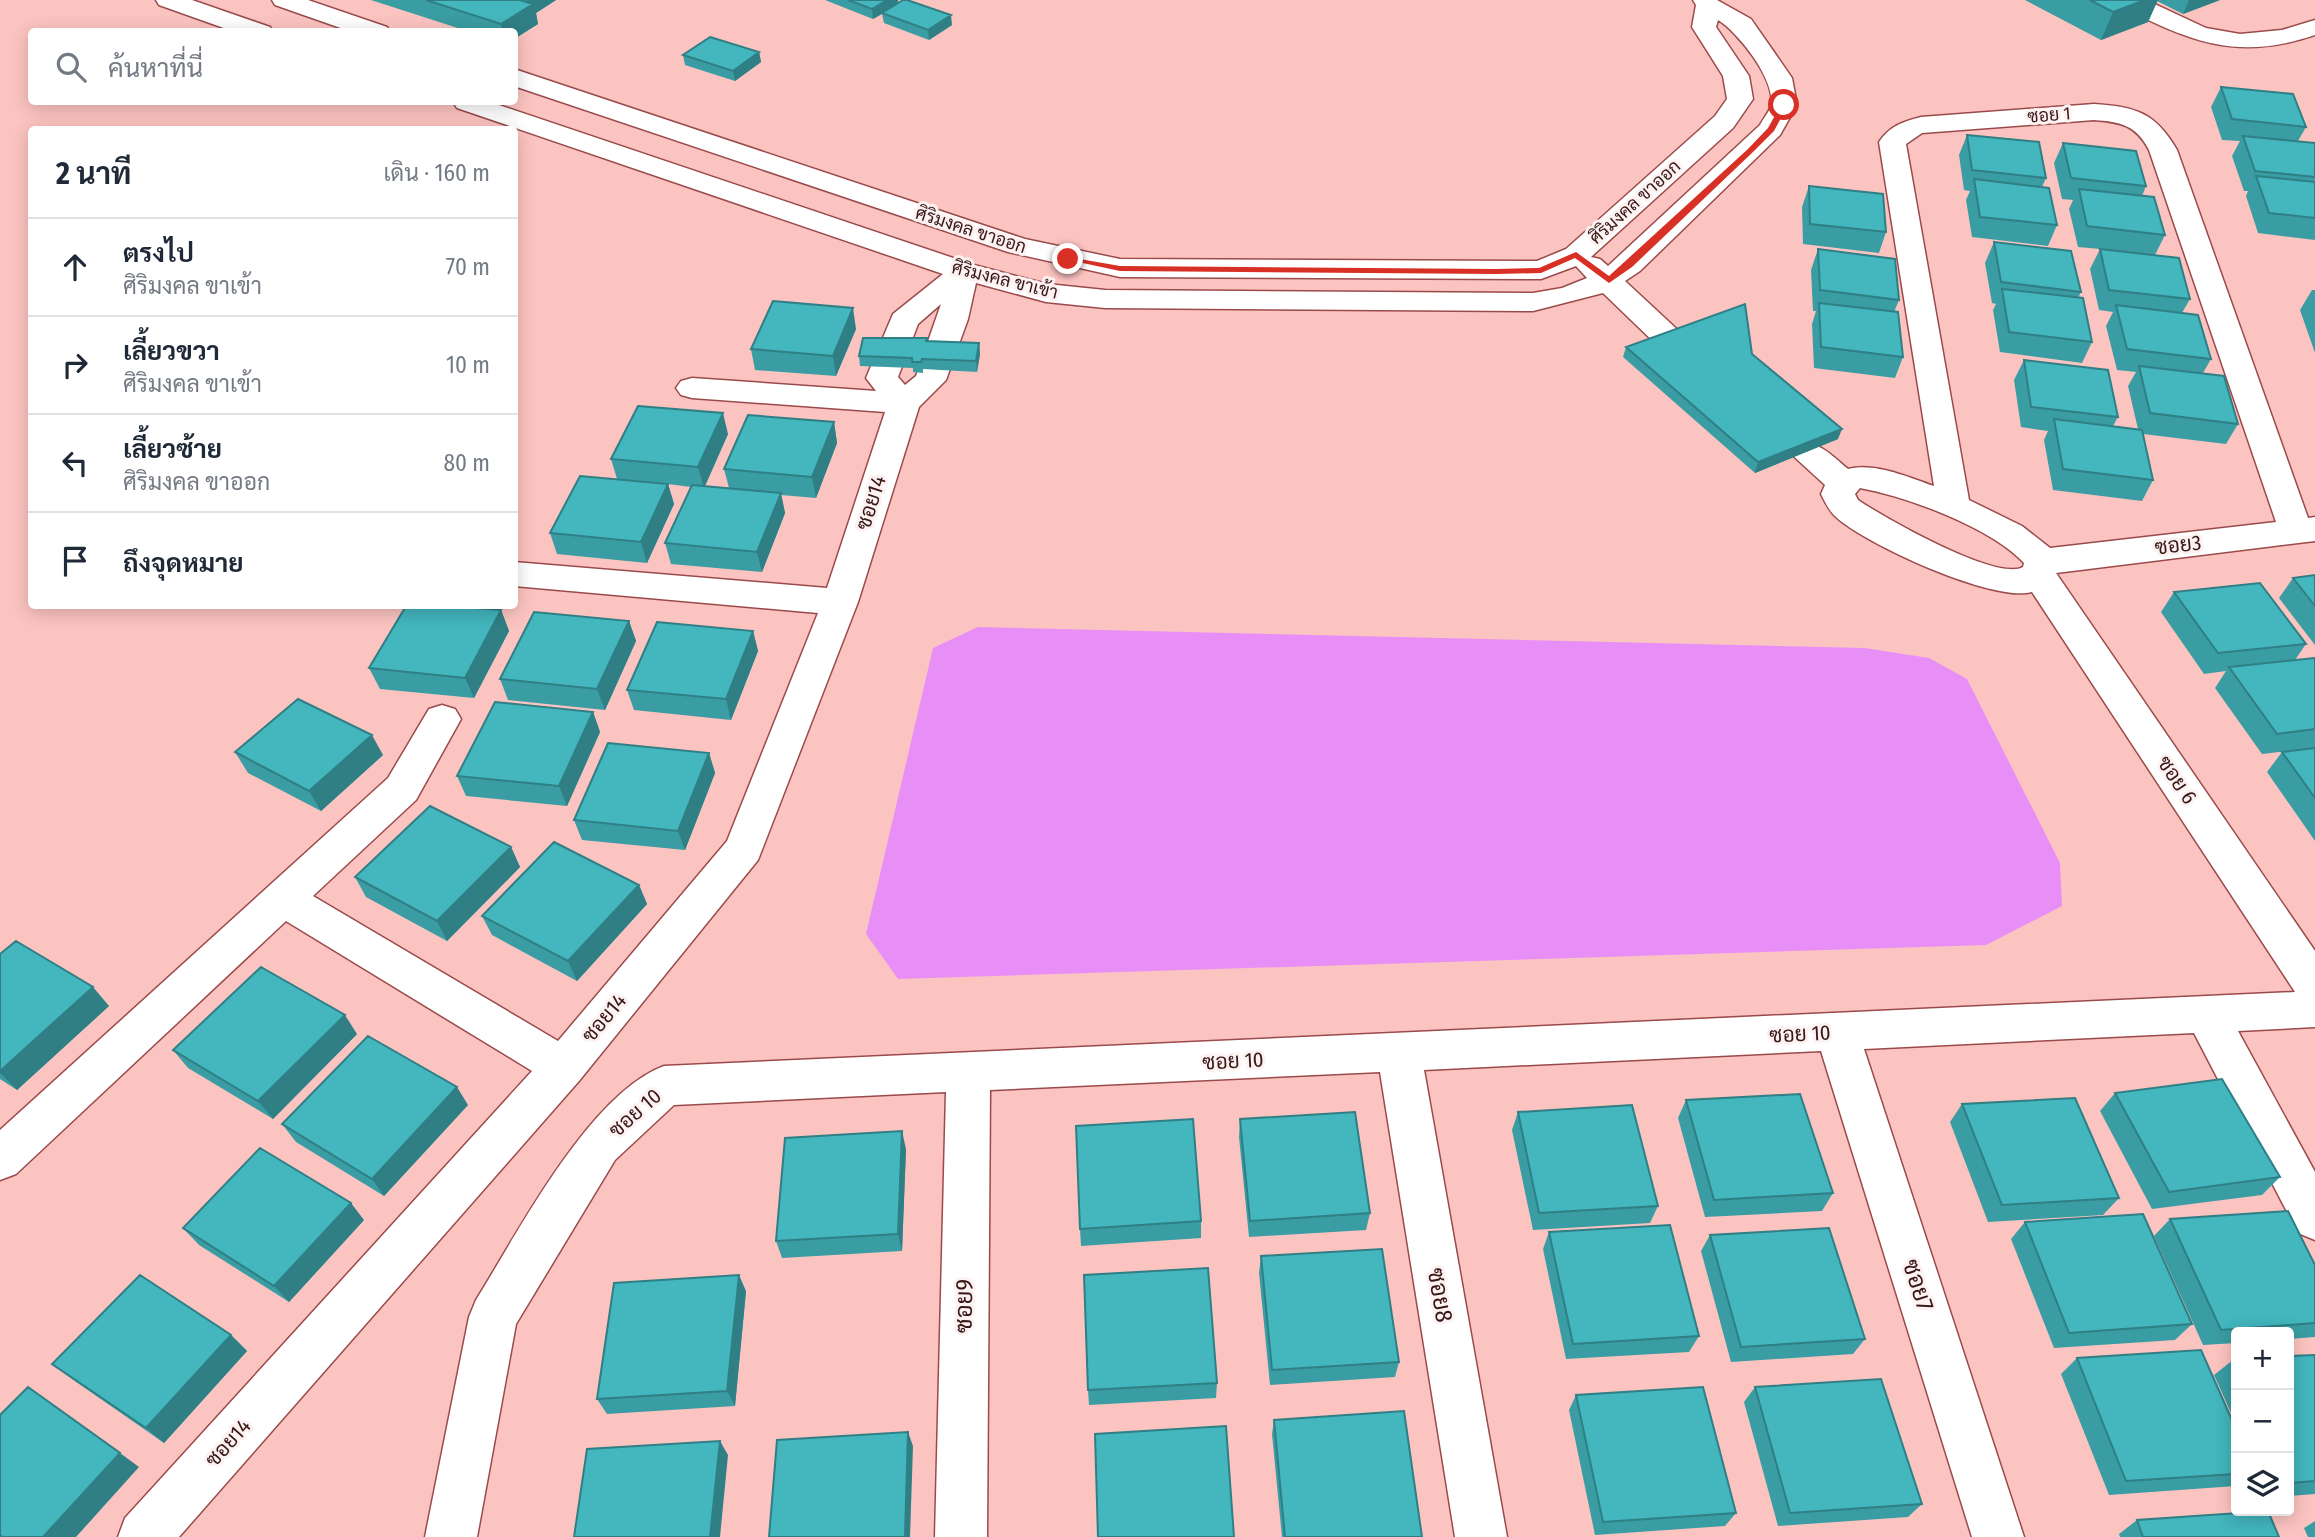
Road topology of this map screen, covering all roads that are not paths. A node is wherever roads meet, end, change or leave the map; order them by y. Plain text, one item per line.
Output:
1 (168, 0) edge
2 (284, 0) edge
3 (2127, 0) edge
4 (1706, 3) edge
5 (314, 10) junction
6 (2315, 27) edge
7 (249, 28) edge
8 (284, 28) edge
9 (366, 28) edge
10 (518, 78) edge
11 (475, 105) edge
12 (1576, 255) junction
13 (1068, 259) junction
14 (964, 271) junction
15 (1609, 280) junction
16 (1046, 293) junction
17 (1670, 340) edge
18 (692, 388) dead end
19 (904, 403) junction
20 (1805, 452) edge
21 (1843, 482) junction
22 (1954, 508) junction
23 (2306, 531) edge
24 (2040, 567) junction
25 (518, 574) edge
26 (839, 602) junction
27 (442, 719) dead end
28 (284, 899) junction
29 (2315, 986) edge
30 (2315, 1009) edge
31 (2206, 1014) junction
32 (1837, 1032) junction
33 (1399, 1053) junction
34 (564, 1067) junction
35 (968, 1074) junction
36 (0, 1159) edge
37 (2315, 1218) edge
38 (144, 1537) edge
39 (452, 1537) edge
40 (961, 1537) edge
41 (1481, 1537) edge
42 (1998, 1537) edge

1 - 7 street
2 - 5 street
3 - 6 street
4 - 12 street, ศิริมงคล ขาออก
4 - 15 street, ศิริมงคล ขาเข้า
5 - 8 street
5 - 9 street
10 - 13 street, ศิริมงคล ขาออก
11 - 14 street, ศิริมงคล ขาเข้า
12 - 13 street, ศิริมงคล ขาออก
12 - 15 street
13 - 16 street
14 - 16 street, ศิริมงคล ขาเข้า
14 - 19 street
14 - 19 street
15 - 16 street, ศิริมงคล ขาเข้า
15 - 17 street
18 - 19 street
19 - 26 street, ซอย14
20 - 21 street
21 - 22 street, ซอย 6
21 - 24 street, ซอย3
22 - 23 street, ซอย 1
22 - 24 street, ซอย 6
23 - 24 street, ซอย3
24 - 29 street, ซอย 6
25 - 26 street
26 - 34 street, ซอย14
27 - 28 street
28 - 34 street
28 - 36 street
30 - 31 street, ซอย 10
31 - 32 street, ซอย 10
31 - 37 street
32 - 33 street, ซอย 10
32 - 42 street, ซอย7
33 - 35 street, ซอย 10
33 - 41 street, ซอย8
34 - 38 street, ซอย14
35 - 39 street, ซอย 10
35 - 40 street, ซอย9

